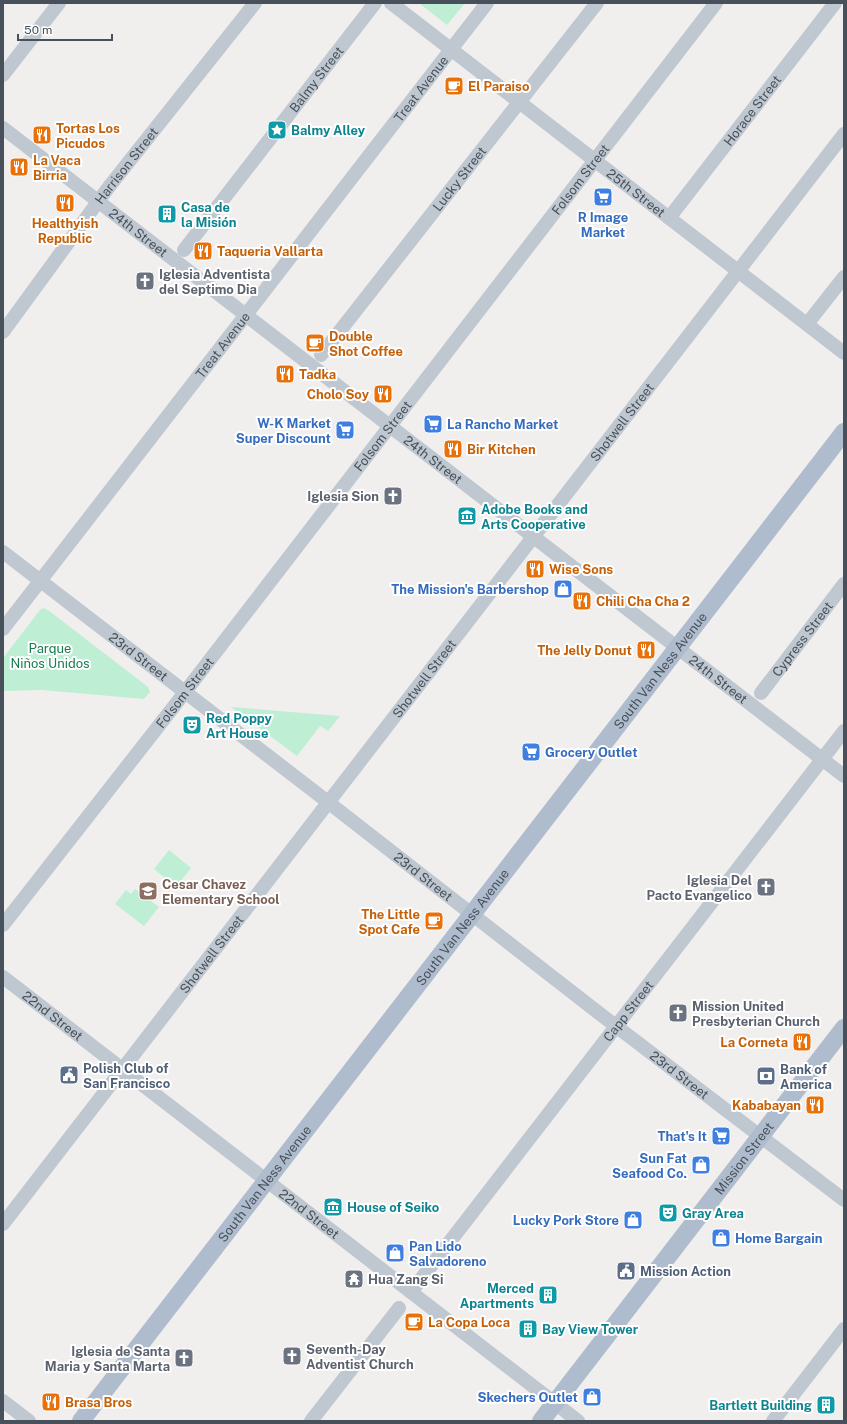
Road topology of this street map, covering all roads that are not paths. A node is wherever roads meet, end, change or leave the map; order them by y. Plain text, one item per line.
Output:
1 (59, 3) edge
2 (255, 3) edge
3 (375, 3) edge
4 (391, 3) edge
5 (487, 3) edge
6 (597, 3) edge
7 (716, 3) edge
8 (835, 3) edge
9 (451, 49) junction
10 (3, 75) edge
11 (520, 102) junction
12 (3, 128) edge
13 (844, 134) edge
14 (595, 160) junction
15 (98, 201) junction
16 (669, 218) junction
17 (184, 250) dead end
18 (738, 271) junction
19 (844, 277) edge
20 (246, 315) junction
21 (807, 324) junction
22 (3, 332) edge
23 (844, 353) edge
24 (321, 355) dead end
25 (390, 426) junction
26 (844, 432) edge
27 (533, 536) junction
28 (3, 552) edge
29 (40, 581) junction
30 (844, 584) edge
31 (3, 629) edge
32 (678, 648) junction
33 (185, 692) junction
34 (761, 693) dead end
35 (844, 731) edge
36 (822, 759) junction
37 (844, 776) edge
38 (329, 803) junction
39 (472, 914) junction
40 (3, 925) edge
41 (3, 977) edge
42 (616, 1026) junction
43 (844, 1028) edge
44 (123, 1069) junction
45 (760, 1137) junction
46 (266, 1181) junction
47 (844, 1200) edge
48 (3, 1224) edge
49 (411, 1292) junction
50 (399, 1308) dead end
51 (844, 1330) edge
52 (3, 1401) edge
53 (555, 1403) junction
54 (29, 1421) edge
55 (81, 1421) edge
56 (312, 1421) edge
57 (541, 1421) edge
58 (578, 1421) edge
59 (773, 1421) edge

1 - 10 street
2 - 15 street, Harrison Street
3 - 17 street, Balmy Street
4 - 9 street, 25th Street
5 - 9 street, Treat Avenue
6 - 11 street, Lucky Street
7 - 14 street, Folsom Street
8 - 16 street, Horace Street
9 - 11 street, 25th Street
9 - 20 street, Treat Avenue
11 - 14 street, 25th Street
11 - 24 street, Lucky Street
12 - 15 street, 24th Street
13 - 18 street, Shotwell Street
14 - 16 street, 25th Street
14 - 25 street, Folsom Street
15 - 20 street, 24th Street
15 - 22 street, Harrison Street
16 - 18 street, 25th Street
18 - 21 street, 25th Street
18 - 27 street, Shotwell Street
19 - 21 street
20 - 25 street, 24th Street
20 - 29 street, Treat Avenue
21 - 23 street, 25th Street
25 - 27 street, 24th Street
25 - 33 street, Folsom Street
26 - 32 main road, South Van Ness Avenue
27 - 32 street, 24th Street
27 - 38 street, Shotwell Street
28 - 29 street, 23rd Street
29 - 31 street, Treat Avenue
29 - 33 street, 23rd Street
30 - 34 street, Cypress Street
32 - 36 street, 24th Street
32 - 39 main road, South Van Ness Avenue
33 - 38 street, 23rd Street
33 - 40 street, Folsom Street
35 - 36 street, Capp Street
36 - 37 street, 24th Street
36 - 42 street, Capp Street
38 - 39 street, 23rd Street
38 - 44 street, Shotwell Street
39 - 42 street, 23rd Street
39 - 46 main road, South Van Ness Avenue
41 - 44 street, 22nd Street
42 - 45 street, 23rd Street
42 - 49 street, Capp Street
43 - 45 main road, Mission Street
44 - 46 street, 22nd Street
44 - 48 street, Shotwell Street
45 - 47 street, 23rd Street
45 - 53 main road, Mission Street
46 - 49 street, 22nd Street
46 - 55 main road, South Van Ness Avenue
49 - 53 street, 22nd Street
50 - 56 street
51 - 59 street
52 - 54 street
53 - 57 main road, Mission Street
53 - 58 street, 22nd Street

